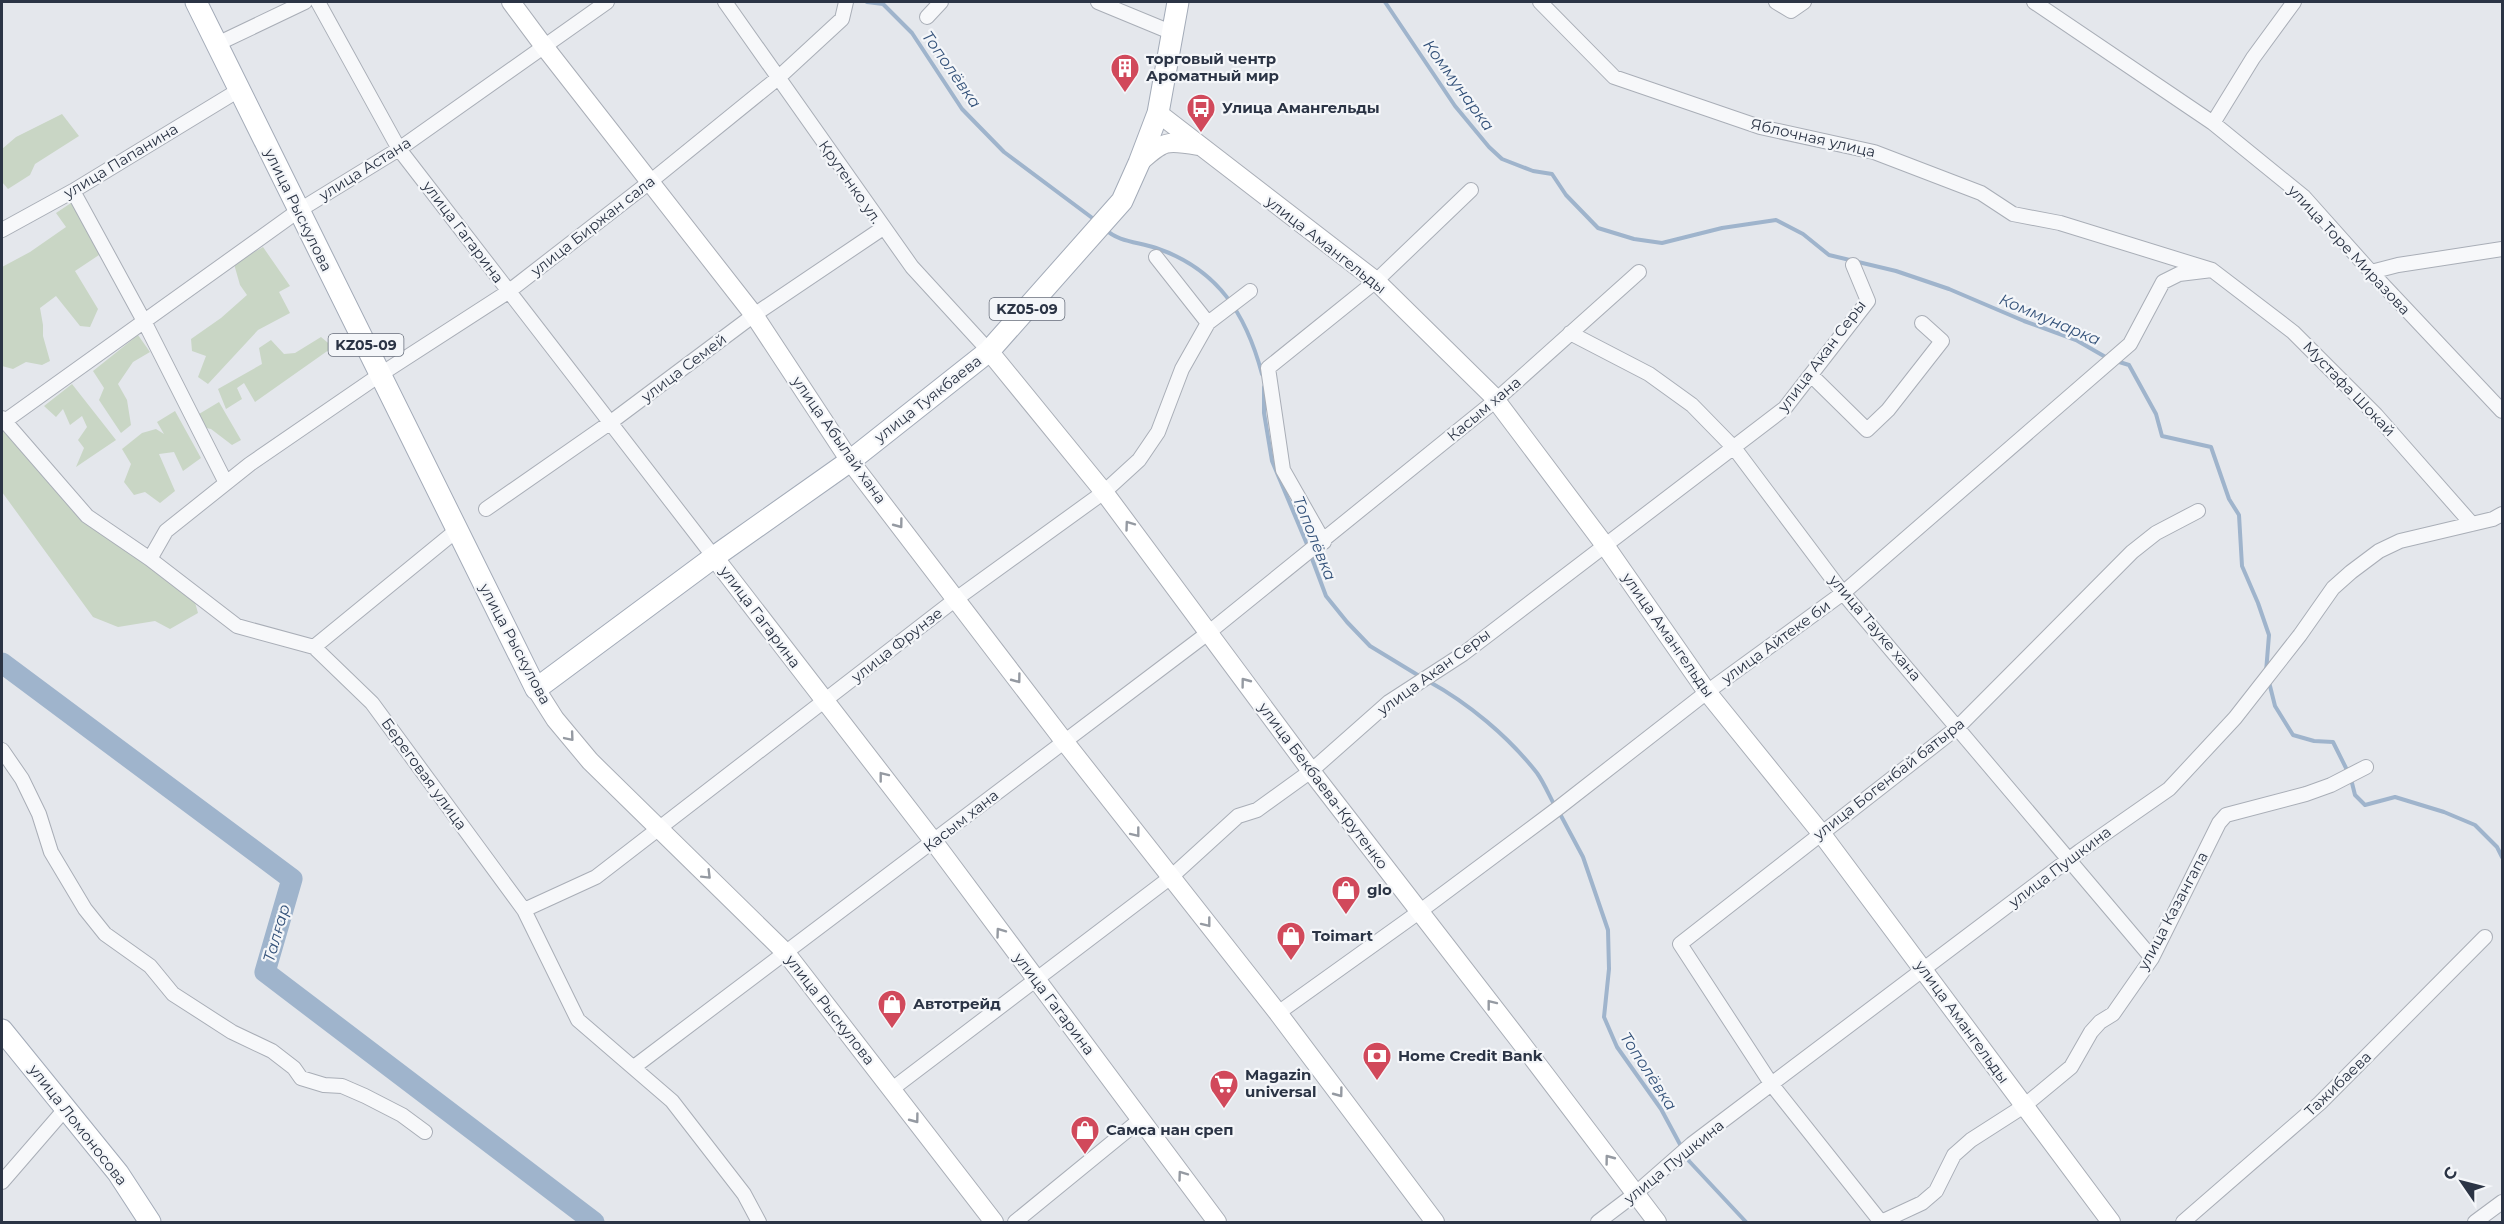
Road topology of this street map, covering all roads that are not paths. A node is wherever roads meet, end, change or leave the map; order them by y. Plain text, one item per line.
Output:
1 (196, 2) edge
2 (304, 2) edge
3 (318, 2) edge
4 (512, 2) edge
5 (607, 2) edge
6 (725, 2) edge
7 (846, 2) edge
8 (941, 2) edge
9 (1098, 2) edge
10 (1178, 2) edge
11 (1540, 2) edge
12 (1776, 2) edge
13 (1804, 2) edge
14 (2034, 2) edge
15 (2294, 2) edge
16 (927, 16) dead end
17 (1173, 33) junction
18 (217, 44) junction
19 (543, 45) junction
20 (778, 78) junction
21 (239, 90) junction
22 (1158, 113) junction
23 (2213, 123) junction
24 (1200, 146) junction
25 (399, 149) junction
26 (1139, 163) junction
27 (651, 181) junction
28 (1471, 190) dead end
29 (73, 191) junction
30 (298, 211) junction
31 (882, 228) junction
32 (2, 230) edge
33 (2502, 249) edge
34 (1156, 257) dead end
35 (1853, 265) dead end
36 (2212, 270) junction
37 (1639, 272) dead end
38 (2371, 272) junction
39 (1376, 281) junction
40 (1250, 291) dead end
41 (508, 292) junction
42 (754, 315) junction
43 (145, 323) junction
44 (1208, 323) junction
45 (1923, 323) dead end
46 (1570, 333) junction
47 (989, 351) junction
48 (381, 374) junction
49 (1811, 375) junction
50 (1496, 400) junction
51 (2502, 411) edge
52 (3, 419) edge
53 (611, 422) junction
54 (1735, 449) junction
55 (850, 461) junction
56 (226, 483) junction
57 (1104, 492) junction
58 (486, 510) dead end
59 (2198, 511) dead end
60 (2502, 514) edge
61 (2472, 524) junction
62 (457, 530) junction
63 (1324, 542) junction
64 (1604, 544) junction
65 (714, 557) junction
66 (150, 559) junction
67 (1843, 593) junction
68 (956, 599) junction
69 (1208, 633) junction
70 (314, 647) junction
71 (536, 689) junction
72 (1707, 692) junction
73 (825, 701) junction
74 (1958, 727) junction
75 (1065, 741) junction
76 (2, 750) edge
77 (1311, 771) junction
78 (2355, 772) dead end
79 (659, 828) junction
80 (1821, 833) junction
81 (934, 842) junction
82 (2070, 858) junction
83 (1171, 877) junction
84 (524, 910) junction
85 (1419, 912) junction
86 (2485, 937) dead end
87 (786, 953) junction
88 (2152, 958) junction
89 (1924, 970) junction
90 (1034, 980) junction
91 (1278, 1012) junction
92 (2, 1030) edge
93 (634, 1067) junction
94 (1772, 1085) junction
95 (892, 1089) junction
96 (2024, 1106) junction
97 (66, 1108) junction
98 (1141, 1119) junction
99 (425, 1132) dead end
100 (2, 1182) edge
101 (1635, 1194) junction
102 (2502, 1202) edge
103 (150, 1222) edge
104 (759, 1222) edge
105 (994, 1222) edge
106 (1015, 1222) edge
107 (1217, 1222) edge
108 (1435, 1222) edge
109 (1598, 1222) edge
110 (1657, 1222) edge
111 (1881, 1222) edge
112 (2111, 1222) edge
113 (2183, 1222) edge
114 (2475, 1222) edge

1 - 18 main road, улица Рыскулова / KZ05-09
2 - 18 street
3 - 25 street, улица Гагарина
4 - 19 street, улица Абылай хана
5 - 19 street, улица Астана
6 - 20 street, Крутенко ул.
7 - 20 street, улица Биржан сала
8 - 16 street
9 - 17 street
10 - 17 main road, улица Туякбаева / KZ05-09
11 - 36 street, Яблочная улица
12 - 13 street
14 - 23 street, улица Торе Миразова
15 - 23 street
17 - 22 main road, улица Туякбаева / KZ05-09
18 - 21 main road, улица Рыскулова / KZ05-09
19 - 25 street, улица Астана
19 - 27 street, улица Абылай хана
20 - 27 street, улица Биржан сала
20 - 31 street, Крутенко ул.
21 - 29 street, улица Папанина
21 - 30 main road, улица Рыскулова / KZ05-09
22 - 24 street, улица Амангельды
22 - 26 main road, улица Туякбаева / KZ05-09
23 - 38 street, улица Торе Миразова
24 - 26 street
24 - 39 street, улица Амангельды
25 - 30 street, улица Астана
25 - 41 street, улица Гагарина
26 - 47 main road, улица Туякбаева / KZ05-09
27 - 41 street, улица Биржан сала
27 - 42 street, улица Абылай хана
28 - 39 street
29 - 32 street, улица Папанина
29 - 43 street
30 - 43 street, улица Астана
30 - 48 main road, улица Рыскулова / KZ05-09
31 - 42 street, улица Семей
31 - 47 street, Крутенко ул.
33 - 38 street
34 - 44 street
35 - 49 street, улица Акан Серы
36 - 61 street, Мустафа Шокай
36 - 67 street, улица Айтеке би
37 - 46 street, Касым хана
38 - 51 street, улица Торе Миразова
39 - 50 street, улица Амангельды
39 - 63 street
40 - 44 street, улица Фрунзе
41 - 48 street, улица Биржан сала
41 - 53 street, улица Гагарина
42 - 53 street, улица Семей
42 - 55 street, улица Абылай хана
43 - 52 street, улица Астана
43 - 56 street
44 - 57 street, улица Фрунзе
45 - 49 street
46 - 50 street, Касым хана
46 - 54 street, улица Тауке хана
47 - 55 main road, улица Туякбаева / KZ05-09
47 - 57 street, улица Бекбаева-Крутенко
48 - 56 street, улица Биржан сала
48 - 62 main road, улица Рыскулова / KZ05-09
49 - 54 street, улица Акан Серы
50 - 63 street, Касым хана
50 - 64 street, улица Амангельды
52 - 66 street, Береговая улица
53 - 58 street, улица Семей
53 - 65 street, улица Гагарина
54 - 64 street, улица Акан Серы
54 - 67 street, улица Тауке хана
55 - 65 main road, улица Туякбаева / KZ05-09
55 -> 68 street, улица Абылай хана
56 - 66 street, улица Биржан сала
57 - 68 street, улица Фрунзе
69 -> 57 street, улица Бекбаева-Крутенко
59 - 74 street, улица Богенбай батыра
60 - 61 street, улица Пушкина
61 - 82 street, улица Пушкина
62 - 70 street
62 - 71 main road, улица Рыскулова / KZ05-09
63 - 69 street, Касым хана
64 - 72 street, улица Амангельды
64 - 77 street, улица Акан Серы
65 - 71 main road, улица Туякбаева / KZ05-09
65 - 73 street, улица Гагарина
66 - 70 street, Береговая улица
67 - 72 street, улица Айтеке би
67 - 74 street, улица Тауке хана
68 - 73 street, улица Фрунзе
68 -> 75 street, улица Абылай хана
69 - 75 street, Касым хана
77 -> 69 street, улица Бекбаева-Крутенко
70 - 84 street, Береговая улица
71 -> 79 street, улица Рыскулова
72 - 80 street, улица Амангельды
72 - 85 street, улица Айтеке би
73 - 79 street, улица Фрунзе
81 -> 73 street, улица Гагарина
74 - 80 street, улица Богенбай батыра
74 - 82 street, улица Тауке хана
75 - 81 street, Касым хана
75 -> 83 street, улица Абылай хана
76 - 99 street
77 - 83 street, улица Акан Серы
77 - 85 street, улица Бекбаева-Крутенко
78 - 88 street, улица Казангапа
79 - 84 street, улица Фрунзе
79 -> 87 street, улица Рыскулова
80 - 89 street, улица Амангельды
80 - 94 street, улица Богенбай батыра
81 - 87 street, Касым хана
90 -> 81 street, улица Гагарина
82 - 88 street, улица Тауке хана
82 - 89 street, улица Пушкина
83 - 90 street, улица Акан Серы
83 -> 91 street, улица Абылай хана
84 - 93 street, Береговая улица
85 - 91 street, улица Айтеке би
101 -> 85 street, улица Бекбаева-Крутенко
86 - 113 street, Тажибаева
87 - 93 street, Касым хана
87 - 95 street, улица Рыскулова
88 - 96 street, улица Казангапа
89 - 94 street, улица Пушкина
89 - 96 street, улица Амангельды
90 - 95 street, улица Акан Серы
90 - 98 street, улица Гагарина
91 -> 108 street
92 - 97 main road, улица Ломоносова
93 - 104 street, Береговая улица
94 - 101 street, улица Пушкина
94 - 111 street
95 -> 105 street, улица Рыскулова
96 - 111 street, улица Казангапа
96 - 112 street, улица Амангельды
97 - 100 street
97 - 103 main road, улица Ломоносова
98 - 106 street
107 -> 98 street, улица Гагарина
101 - 109 street, улица Пушкина
101 - 110 street, улица Бекбаева-Крутенко
102 - 114 street

